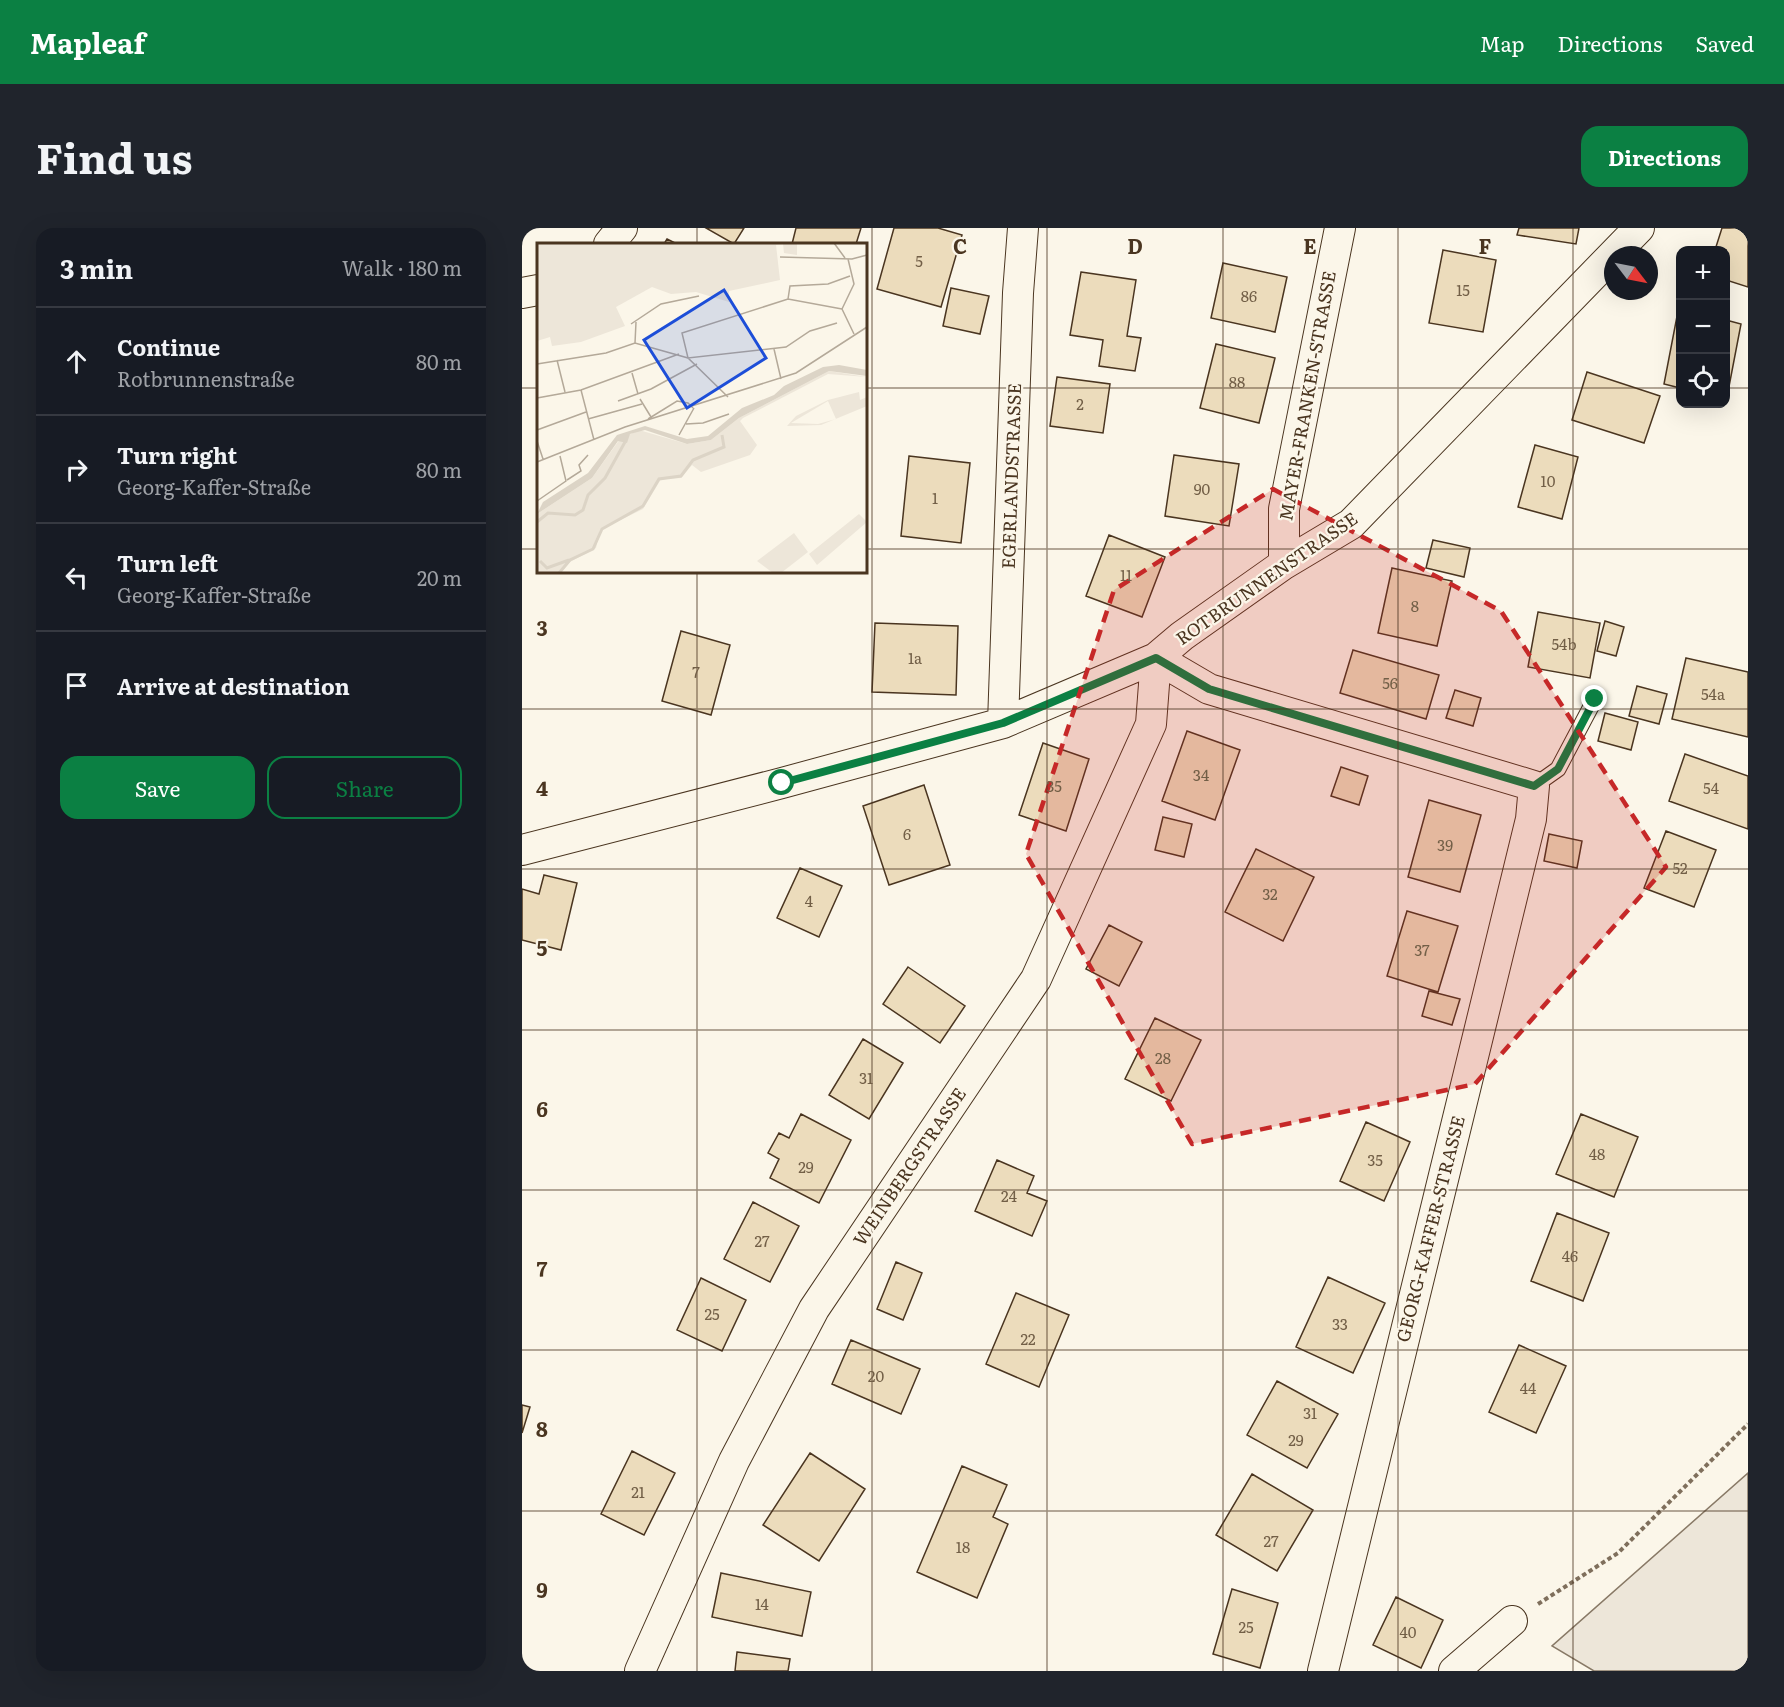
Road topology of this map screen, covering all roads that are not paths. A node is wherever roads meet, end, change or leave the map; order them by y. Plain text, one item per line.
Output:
1 (622, 228) edge
2 (1023, 228) edge
3 (1340, 228) edge
4 (1639, 228) edge
5 (610, 243) edge
6 (537, 290) edge
7 (522, 293) edge
8 (1284, 564) junction
9 (1156, 658) junction
10 (1595, 699) dead end
11 (1003, 723) junction
12 (1534, 786) junction
13 (522, 850) edge
14 (1512, 1621) road end
15 (640, 1671) edge
16 (1323, 1671) edge
17 (1454, 1671) edge

1 - 5 street
2 - 11 street, EGERLANDSTRASSE
3 - 8 street, MAYER-FRANKEN-STRASSE
4 - 8 street, ROTBRUNNENSTRASSE
6 - 7 street
8 - 9 street, ROTBRUNNENSTRASSE
9 - 11 street, ROTBRUNNENSTRASSE
9 - 12 street
9 - 15 street, WEINBERGSTRASSE
10 - 12 lane
11 - 13 street, ROTBRUNNENSTRASSE
12 - 16 street, GEORG-KAFFER-STRASSE
14 - 17 street

